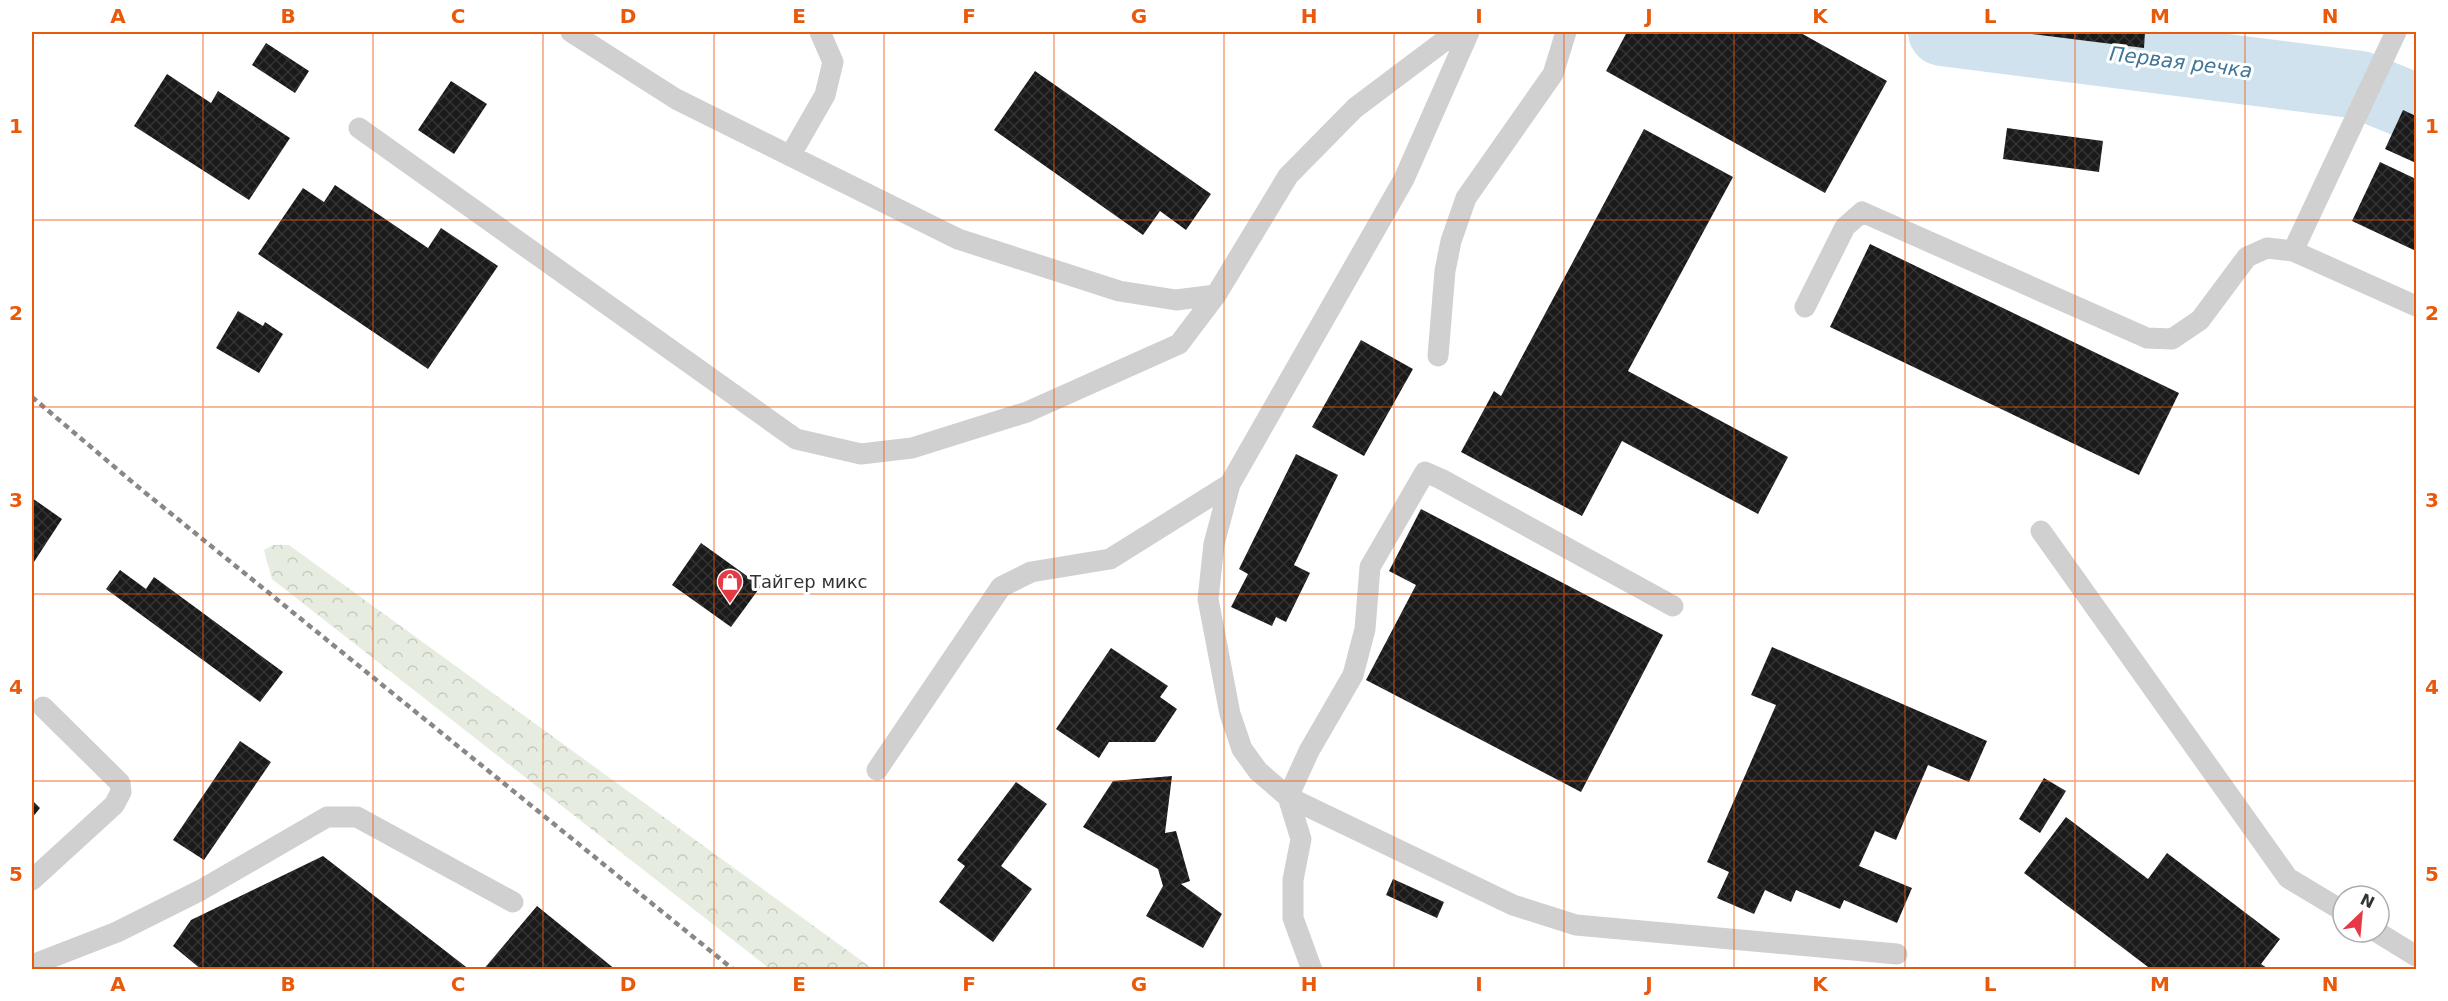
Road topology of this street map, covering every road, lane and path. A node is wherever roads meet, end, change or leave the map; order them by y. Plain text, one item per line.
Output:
1 (571, 32) edge
2 (820, 32) edge
3 (1456, 32) edge
4 (1469, 32) edge
5 (1566, 32) edge
6 (2396, 32) edge
7 (359, 128) dead end
8 (790, 156) junction
9 (2293, 250) junction
10 (1216, 295) junction
11 (2416, 306) edge
12 (1805, 307) dead end
13 (1438, 356) dead end
14 (1230, 484) junction
15 (2041, 531) dead end
16 (1673, 606) dead end
17 (43, 707) dead end
18 (877, 770) dead end
19 (1288, 797) junction
20 (32, 880) edge
21 (513, 902) dead end
22 (2331, 904) edge
23 (2391, 941) edge
24 (1897, 954) dead end
25 (2416, 956) edge
26 (36, 967) edge
27 (1312, 969) edge

1 - 8 lane
2 - 8 lane
3 - 10 lane
4 - 14 lane
5 - 13 lane
6 - 9 lane
7 - 10 lane
8 - 10 lane
9 - 11 lane
9 - 12 lane
14 - 18 lane
14 - 19 lane
15 - 22 lane
16 - 19 lane
17 - 20 lane
19 - 24 lane
19 - 27 lane
21 - 26 lane
23 - 25 lane

